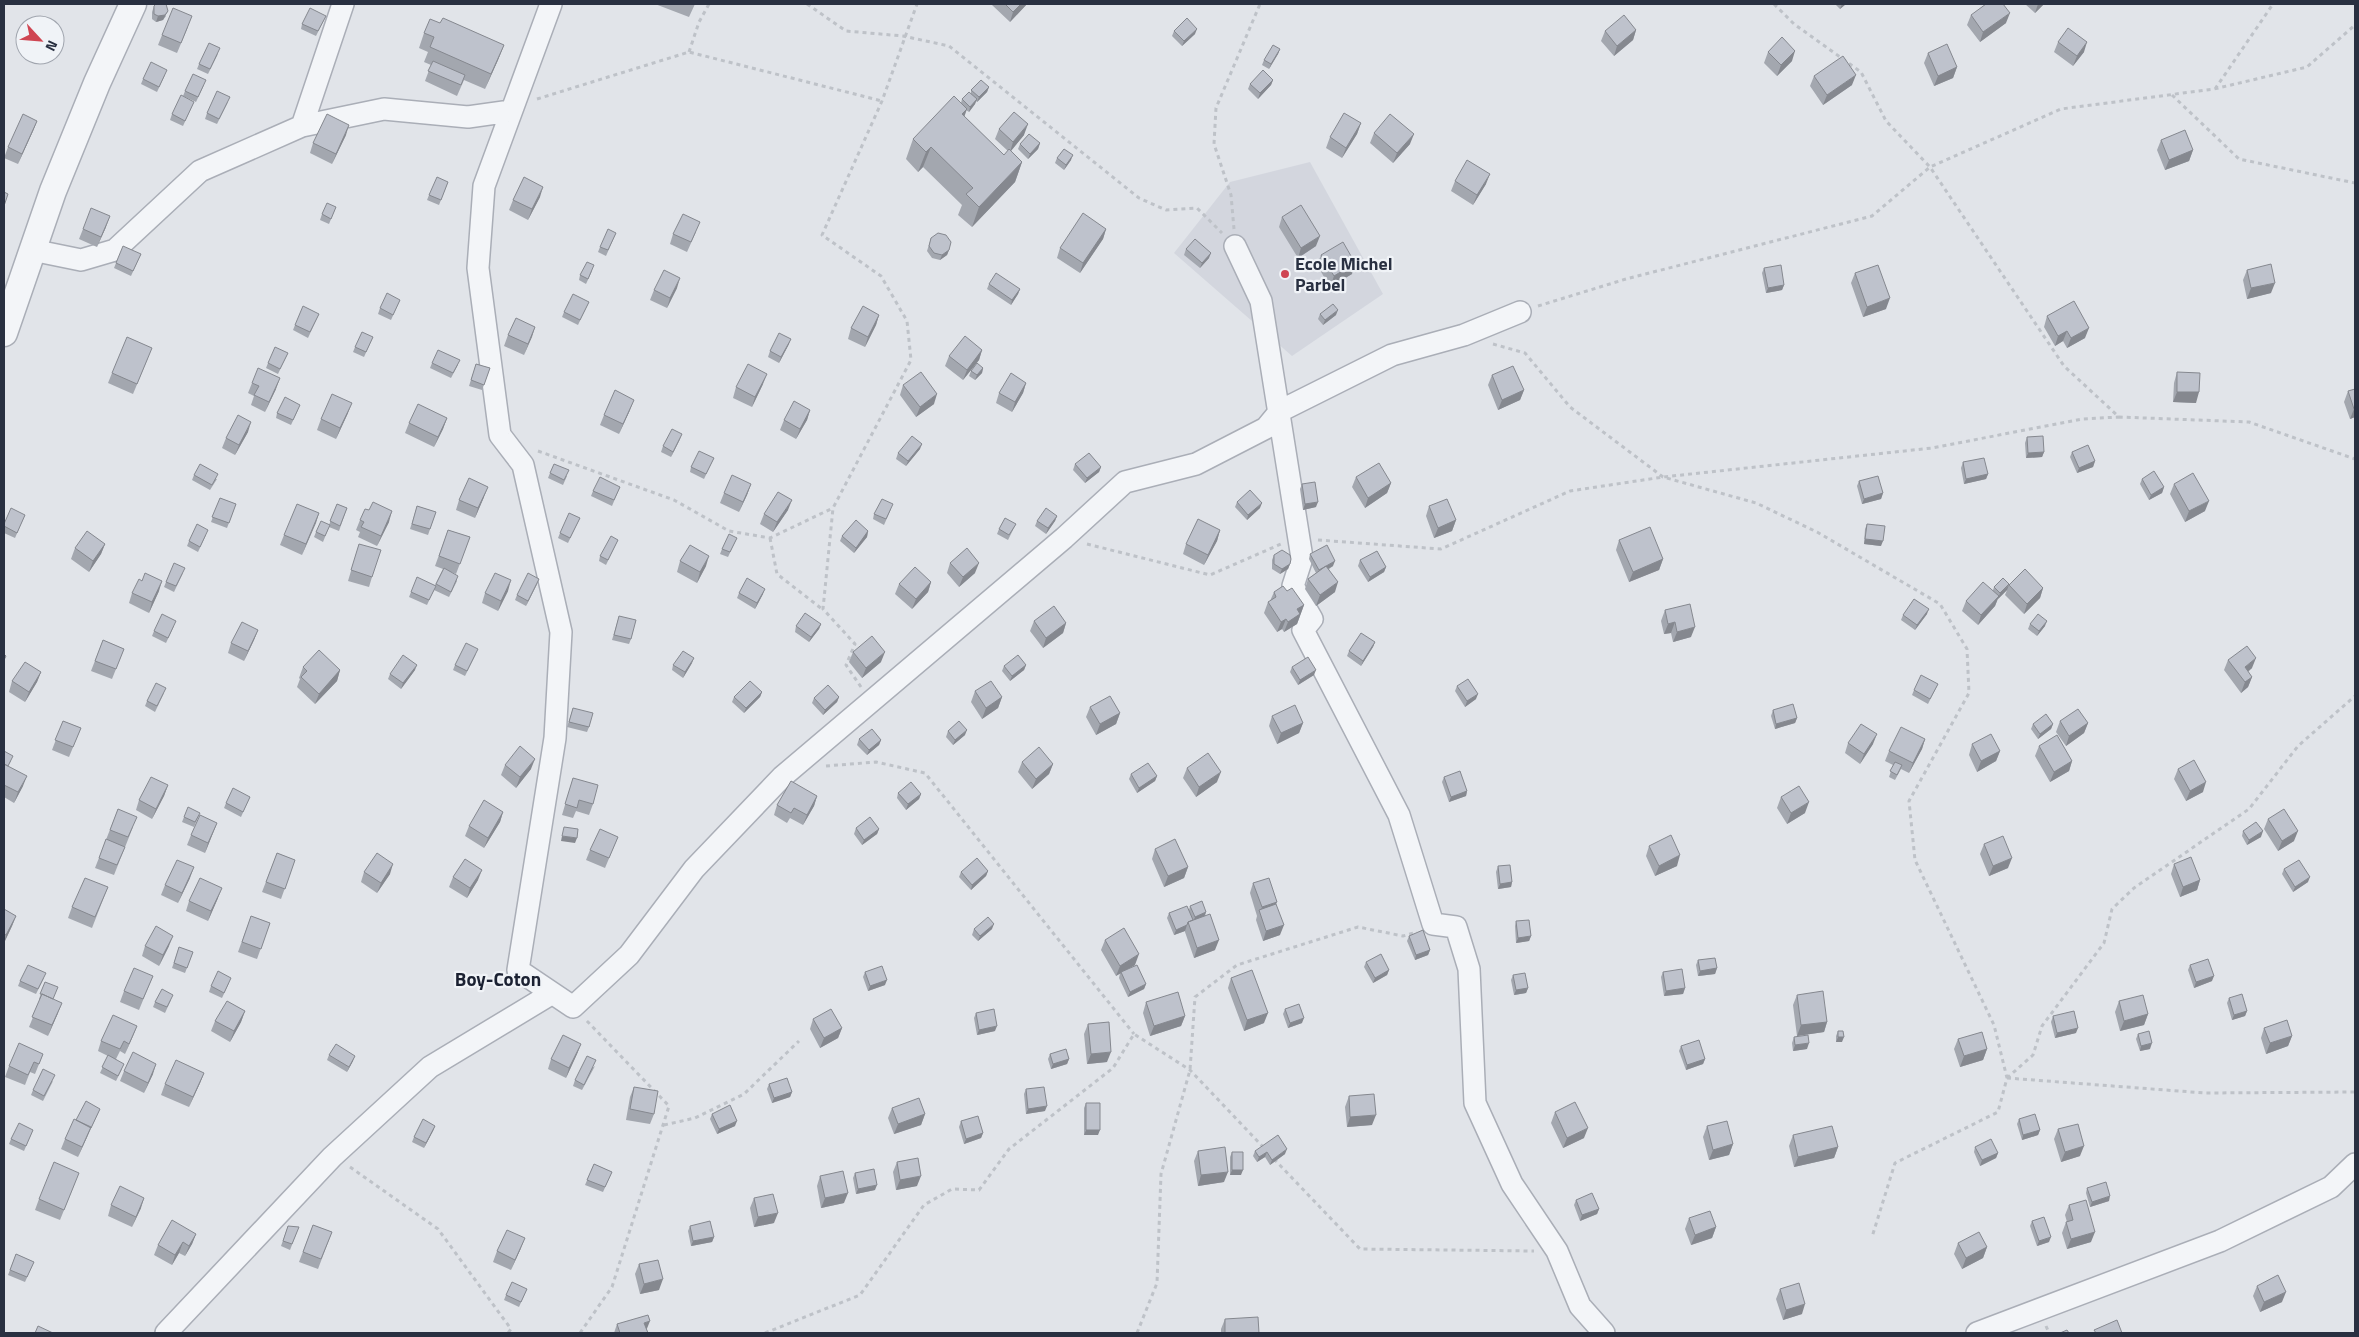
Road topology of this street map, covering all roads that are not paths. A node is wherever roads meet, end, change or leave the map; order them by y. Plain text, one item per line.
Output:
1 (133, 4) edge
2 (343, 4) edge
3 (551, 4) edge
4 (511, 111) junction
5 (302, 126) junction
6 (1235, 246) road end
7 (32, 250) junction
8 (9, 306) edge
9 (1520, 312) road end
10 (4, 333) edge
11 (1280, 411) junction
12 (551, 994) junction
13 (2355, 1164) edge
14 (166, 1333) edge
15 (1604, 1333) edge
16 (1977, 1333) edge

1 - 7 street
2 - 5 street
3 - 4 street
4 - 5 street
4 - 12 street
5 - 7 street
6 - 11 street
7 - 8 street
8 - 10 street
9 - 11 street
11 - 12 street
11 - 15 street
12 - 14 street
13 - 16 street

